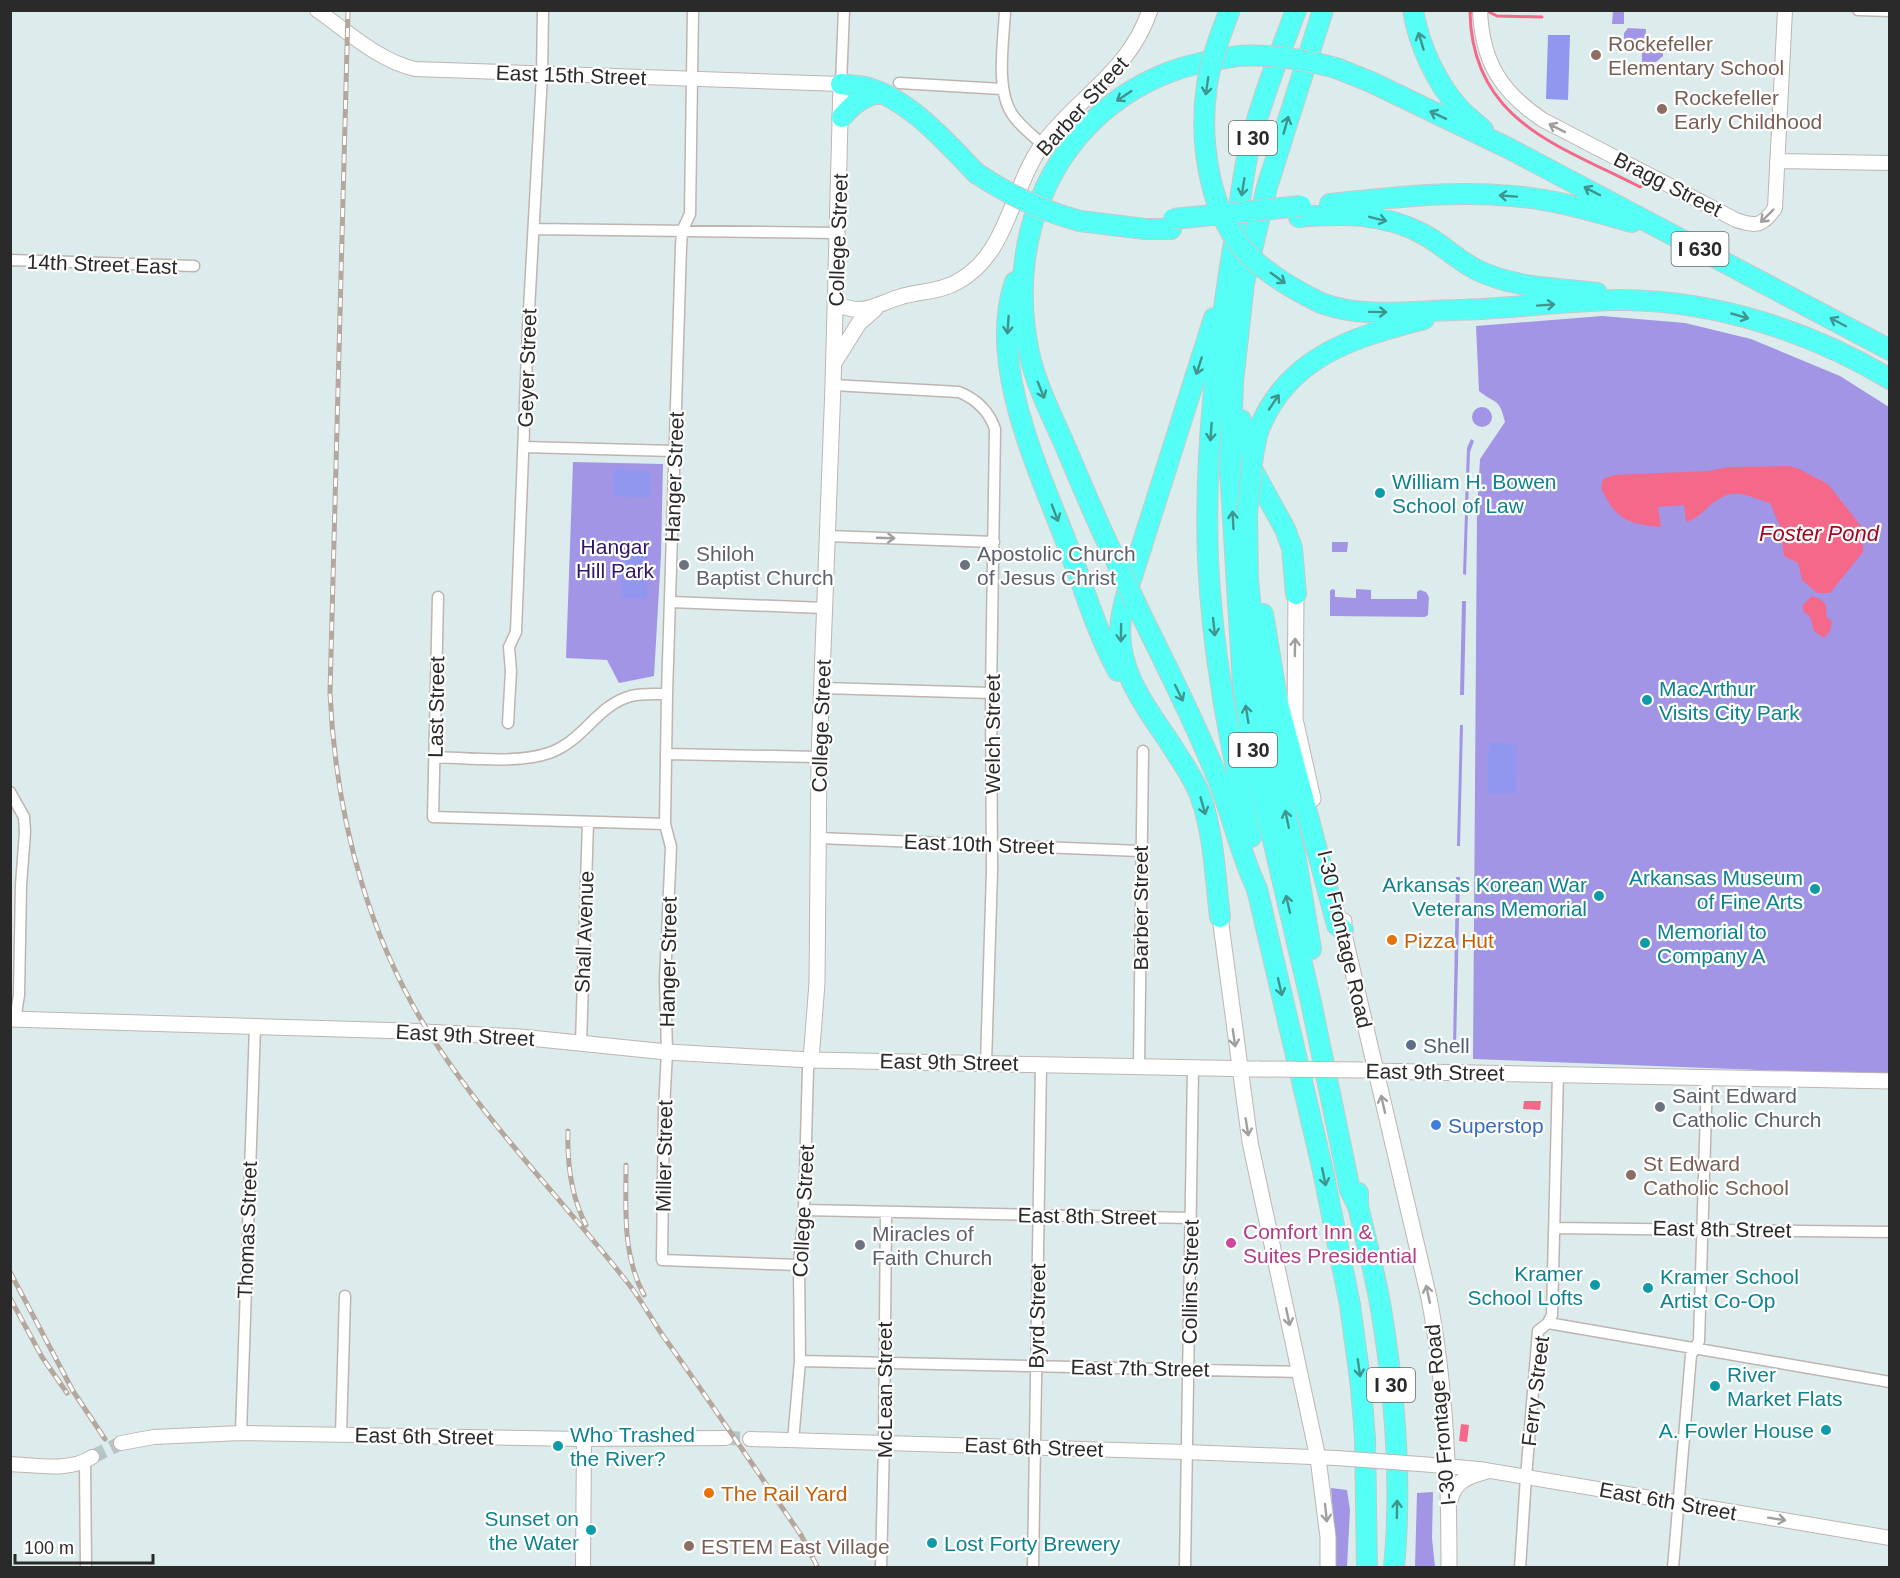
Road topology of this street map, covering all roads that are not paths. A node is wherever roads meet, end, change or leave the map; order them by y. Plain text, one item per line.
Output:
1 (317, 10) edge
2 (543, 10) edge
3 (693, 10) edge
4 (844, 10) edge
5 (1005, 10) edge
6 (1150, 10) edge
7 (1230, 10) edge
8 (1296, 10) edge
9 (1323, 10) edge
10 (1413, 10) edge
11 (1480, 10) edge
12 (1785, 10) edge
13 (1858, 10) edge
14 (1890, 11) edge
15 (542, 75) junction
16 (691, 79) junction
17 (899, 83) dead end
18 (842, 84) junction
19 (1002, 89) junction
20 (878, 93) junction
21 (842, 117) junction
22 (1042, 144) junction
23 (1510, 149) junction
24 (1777, 161) junction
25 (1890, 163) edge
26 (1300, 212) junction
27 (535, 229) junction
28 (682, 231) junction
29 (1667, 232) junction
30 (838, 233) junction
31 (10, 260) edge
32 (194, 266) dead end
33 (1023, 271) junction
34 (1237, 276) junction
35 (1653, 301) junction
36 (835, 303) junction
37 (882, 304) junction
38 (1488, 309) junction
39 (835, 321) junction
40 (859, 323) junction
41 (1890, 350) edge
42 (834, 363) junction
43 (1890, 379) edge
44 (833, 385) junction
45 (524, 447) junction
46 (674, 451) junction
47 (1247, 513) junction
48 (827, 536) junction
49 (994, 542) junction
50 (1296, 594) joint
51 (438, 597) dead end
52 (671, 602) junction
53 (824, 608) junction
54 (823, 688) junction
55 (991, 693) junction
56 (667, 694) junction
57 (508, 723) dead end
58 (1171, 745) junction
59 (1143, 751) dead end
60 (667, 754) junction
61 (435, 757) junction
62 (819, 757) junction
63 (10, 792) edge
64 (588, 822) junction
65 (665, 824) junction
66 (818, 838) junction
67 (992, 845) junction
68 (1140, 851) junction
69 (1257, 889) junction
70 (1220, 917) joint
71 (1343, 930) junction
72 (13, 1020) edge
73 (255, 1027) junction
74 (581, 1042) junction
75 (667, 1052) junction
76 (811, 1060) junction
77 (986, 1063) junction
78 (1041, 1064) junction
79 (1139, 1065) junction
80 (1194, 1068) junction
81 (1239, 1069) junction
82 (1370, 1071) junction
83 (1558, 1074) junction
84 (1707, 1077) junction
85 (1890, 1081) edge
86 (1358, 1206) junction
87 (804, 1210) junction
88 (886, 1212) junction
89 (1039, 1215) junction
90 (1191, 1218) junction
91 (1555, 1228) junction
92 (1703, 1229) junction
93 (1890, 1232) edge
94 (799, 1266) junction
95 (345, 1296) dead end
96 (1548, 1323) junction
97 (1694, 1349) junction
98 (800, 1361) junction
99 (884, 1362) junction
100 (1036, 1365) junction
101 (1188, 1369) junction
102 (1300, 1372) junction
103 (1890, 1382) edge
104 (240, 1433) junction
105 (341, 1435) junction
106 (726, 1438) tunnel mouth
107 (584, 1439) junction
108 (750, 1439) tunnel mouth
109 (794, 1441) junction
110 (122, 1443) tunnel mouth
111 (884, 1443) junction
112 (1035, 1448) junction
113 (1186, 1452) junction
114 (1318, 1458) junction
115 (89, 1459) joint
116 (10, 1464) edge
117 (1447, 1465) junction
118 (1487, 1471) junction
119 (1526, 1477) junction
120 (1678, 1503) junction
121 (1448, 1508) junction
122 (1890, 1538) edge
123 (86, 1568) edge
124 (583, 1568) edge
125 (881, 1568) edge
126 (1033, 1568) edge
127 (1185, 1568) edge
128 (1328, 1568) edge
129 (1367, 1568) edge
130 (1394, 1568) edge
131 (1449, 1568) edge
132 (1520, 1568) edge
133 (1673, 1568) edge

1 - 15 street, East 15th Street
2 - 15 street, Geyer Street
3 - 16 street, Hanger Street
4 - 18 street, College Street
5 - 19 street
6 - 22 main road, Barber Street
7 -> 38 highway, bridge
8 -> 34 highway, I 30
34 -> 9 highway, I 30
23 -> 10 highway
24 -> 11 street, Bragg Street
12 - 24 street, Bragg Street
13 - 14 street
15 - 16 street, East 15th Street
15 - 27 street, Geyer Street
16 - 18 street, East 15th Street
16 - 28 street, Hanger Street
17 - 19 street
18 - 20 highway
18 - 21 main road, College Street
19 - 22 street
20 - 21 highway
20 - 26 highway, bridge
21 - 30 main road, College Street
22 - 37 main road, Barber Street
29 -> 23 highway, I 630
23 -> 33 highway, bridge
24 - 25 street
29 -> 26 highway
26 -> 35 highway
27 - 28 street
27 - 45 street, Geyer Street
28 - 30 street
28 - 46 street, Hanger Street
41 -> 29 highway, I 630
30 - 36 main road, College Street
31 - 32 street, 14th Street East
33 -> 58 highway
33 -> 69 highway, bridge
34 - 50 highway
34 -> 58 highway
34 -> 69 highway, I 30
86 -> 34 highway, I 30
38 -> 35 highway
35 -> 43 highway
36 - 37 main road, Barber Street
36 - 39 main road, College Street
37 - 40 main road, Barber Street
47 -> 38 highway, bridge
39 - 40 main road
39 - 42 main road, College Street
40 - 42 main road, Barber Street
42 - 44 main road, College Street
44 - 48 main road, College Street
44 - 49 street, Welch Street
45 - 46 street
45 - 57 street, Geyer Street
46 - 52 street, Hanger Street
47 - 71 highway
86 -> 47 highway
48 -> 49 street
48 - 53 main road, College Street
49 - 55 street, Welch Street
71 -> 50 main road, I-30 Frontage Road
51 - 61 street, Last Street
52 - 53 street
52 - 56 street, Hanger Street
53 - 54 main road, College Street
54 - 55 street
54 - 62 main road, College Street
55 - 67 street, Welch Street
56 - 60 street, Hanger Street
56 - 61 street
58 -> 70 highway
59 - 68 street, Barber Street
60 - 62 street
60 - 65 street, Hanger Street
61 - 64 street, Last Street
62 - 66 main road, College Street
63 - 72 street
64 - 65 street
64 - 74 street, Shall Avenue
65 - 75 street, Hanger Street
66 - 67 street, East 10th Street
66 - 76 main road, College Street
67 - 68 street, East 10th Street
67 - 77 street, Welch Street
68 - 79 street, Barber Street
69 -> 129 highway, I 30
70 -> 81 main road
71 - 82 main road, I-30 Frontage Road
72 - 73 main road, East 9th Street
73 - 74 main road, East 9th Street
73 - 104 street, Thomas Street
74 - 75 main road, East 9th Street
75 - 76 main road, East 9th Street
75 - 94 street, Miller Street
76 - 77 main road, East 9th Street
76 - 87 street, College Street
77 - 78 main road, East 9th Street
78 - 79 main road, East 9th Street
78 - 89 street, Byrd Street
79 - 80 main road, East 9th Street
80 - 81 main road, East 9th Street
80 - 90 street, Collins Street
81 - 82 main road, East 9th Street, bridge
81 -> 102 main road
82 - 83 main road, East 9th Street
117 -> 82 main road, I-30 Frontage Road
83 - 84 main road, East 9th Street
83 - 91 street, Ferry Street
84 - 85 main road, East 9th Street
84 - 92 street
130 -> 86 highway, I 30
87 - 88 street, East 8th Street
87 - 94 street, College Street
88 - 89 street, East 8th Street
88 - 99 street, McLean Street
89 - 90 street, East 8th Street
89 - 100 street, Byrd Street
90 - 101 street, Collins Street
91 - 92 street, East 8th Street
91 - 96 street, Ferry Street
92 - 93 street, East 8th Street
92 - 97 street
94 - 98 street, College Street
95 - 105 street
96 - 97 street
96 - 119 street, Ferry Street
97 - 103 street
97 - 120 street
98 - 99 street, East 7th Street
98 - 109 street, College Street
99 - 100 street, East 7th Street
99 - 111 street, McLean Street
100 - 101 street, East 7th Street
100 - 112 street, Byrd Street
101 - 102 street, East 7th Street
101 - 113 street, Collins Street
102 - 114 main road
104 - 105 street, East 6th Street
104 - 110 street, East 6th Street
105 - 107 street, East 6th Street
106 - 107 street, East 6th Street
107 - 124 street
108 - 109 street, East 6th Street
109 - 111 street, East 6th Street
111 - 112 street, East 6th Street
111 - 125 street, McLean Street
112 - 113 street, East 6th Street
112 - 126 street, Byrd Street
113 - 114 street, East 6th Street
113 - 127 street, Collins Street
114 - 117 street, East 6th Street, bridge
114 -> 128 main road
115 - 116 street
115 - 123 street
117 - 118 street, East 6th Street
117 - 121 main road, I-30 Frontage Road
118 - 119 street, East 6th Street
118 - 121 main road
119 - 120 street, East 6th Street
119 - 132 street, Ferry Street
120 -> 122 street, East 6th Street
120 - 133 street
121 - 131 main road, I-30 Frontage Road

